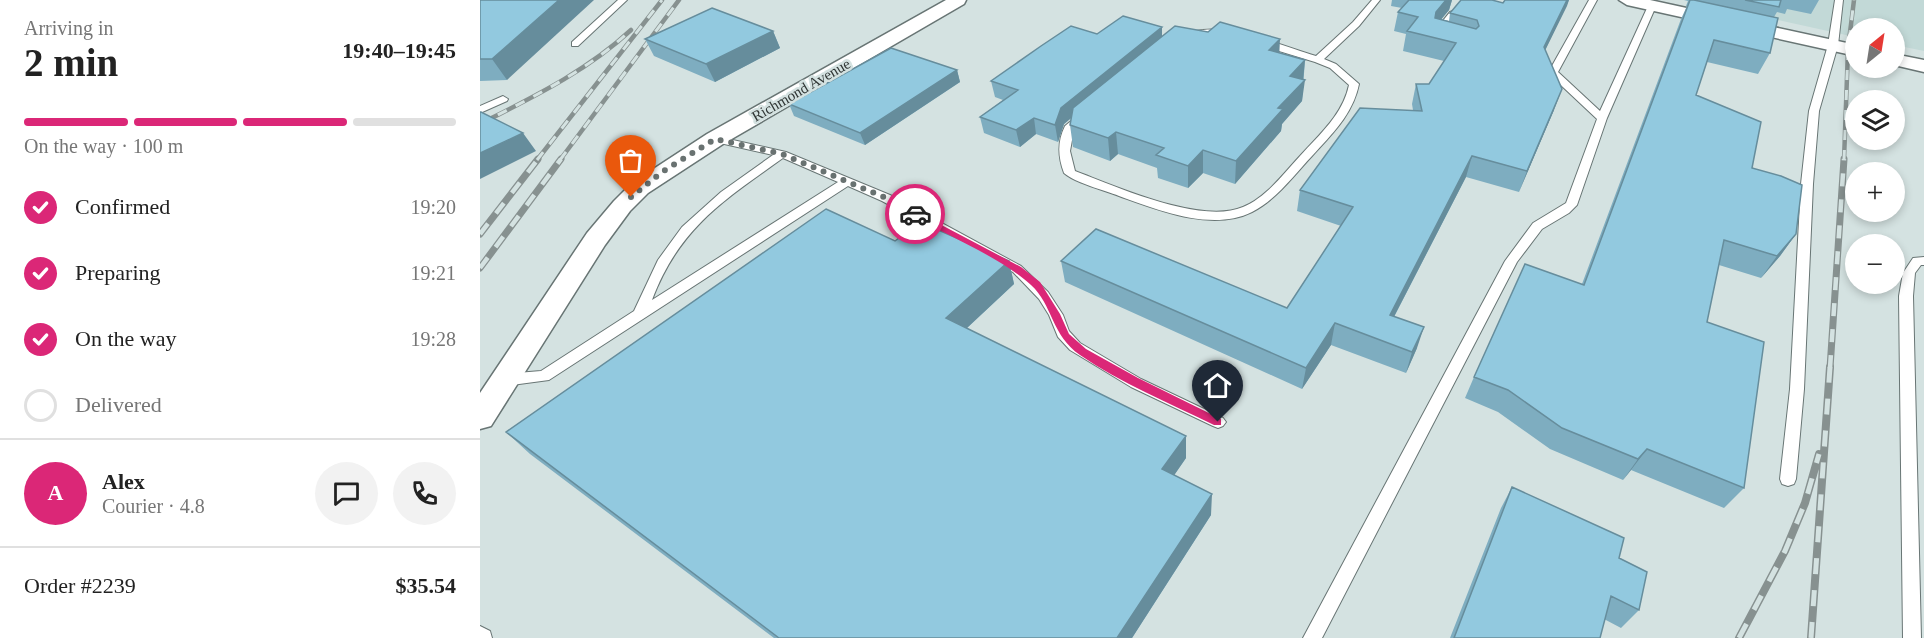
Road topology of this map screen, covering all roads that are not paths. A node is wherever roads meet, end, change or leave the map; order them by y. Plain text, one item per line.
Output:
1 (623, 0) edge
2 (958, 0) edge
3 (1376, 0) edge
4 (1478, 0) edge
5 (1593, 0) edge
6 (1627, 0) edge
7 (1839, 0) edge
8 (1652, 6) junction
9 (1447, 38) edge
10 (575, 44) dead end
11 (1833, 45) junction
12 (1845, 48) edge
13 (1318, 60) junction
14 (1905, 62) edge
15 (1924, 66) edge
16 (503, 99) dead end
17 (480, 110) edge
18 (1602, 118) junction
19 (715, 139) junction
20 (782, 154) junction
21 (846, 182) junction
22 (1924, 261) edge
23 (640, 314) junction
24 (504, 380) junction
25 (480, 417) edge
26 (1218, 422) dead end
27 (1788, 478) dead end
28 (1312, 638) edge
29 (1912, 638) edge

1 - 10 lane
2 - 19 street, Richmond Avenue
3 - 13 lane
4 - 9 lane
5 - 18 lane
6 - 8 street
7 - 11 lane
8 - 11 street
8 - 18 lane
11 - 12 street
11 - 27 lane
13 - 13 lane
14 - 15 street
16 - 17 lane
18 - 28 lane
19 - 20 lane
19 - 24 street, Richmond Avenue
20 - 21 lane
20 - 23 lane
21 - 23 lane
21 - 26 lane
22 - 29 lane
23 - 24 lane
24 - 25 street, Richmond Avenue

